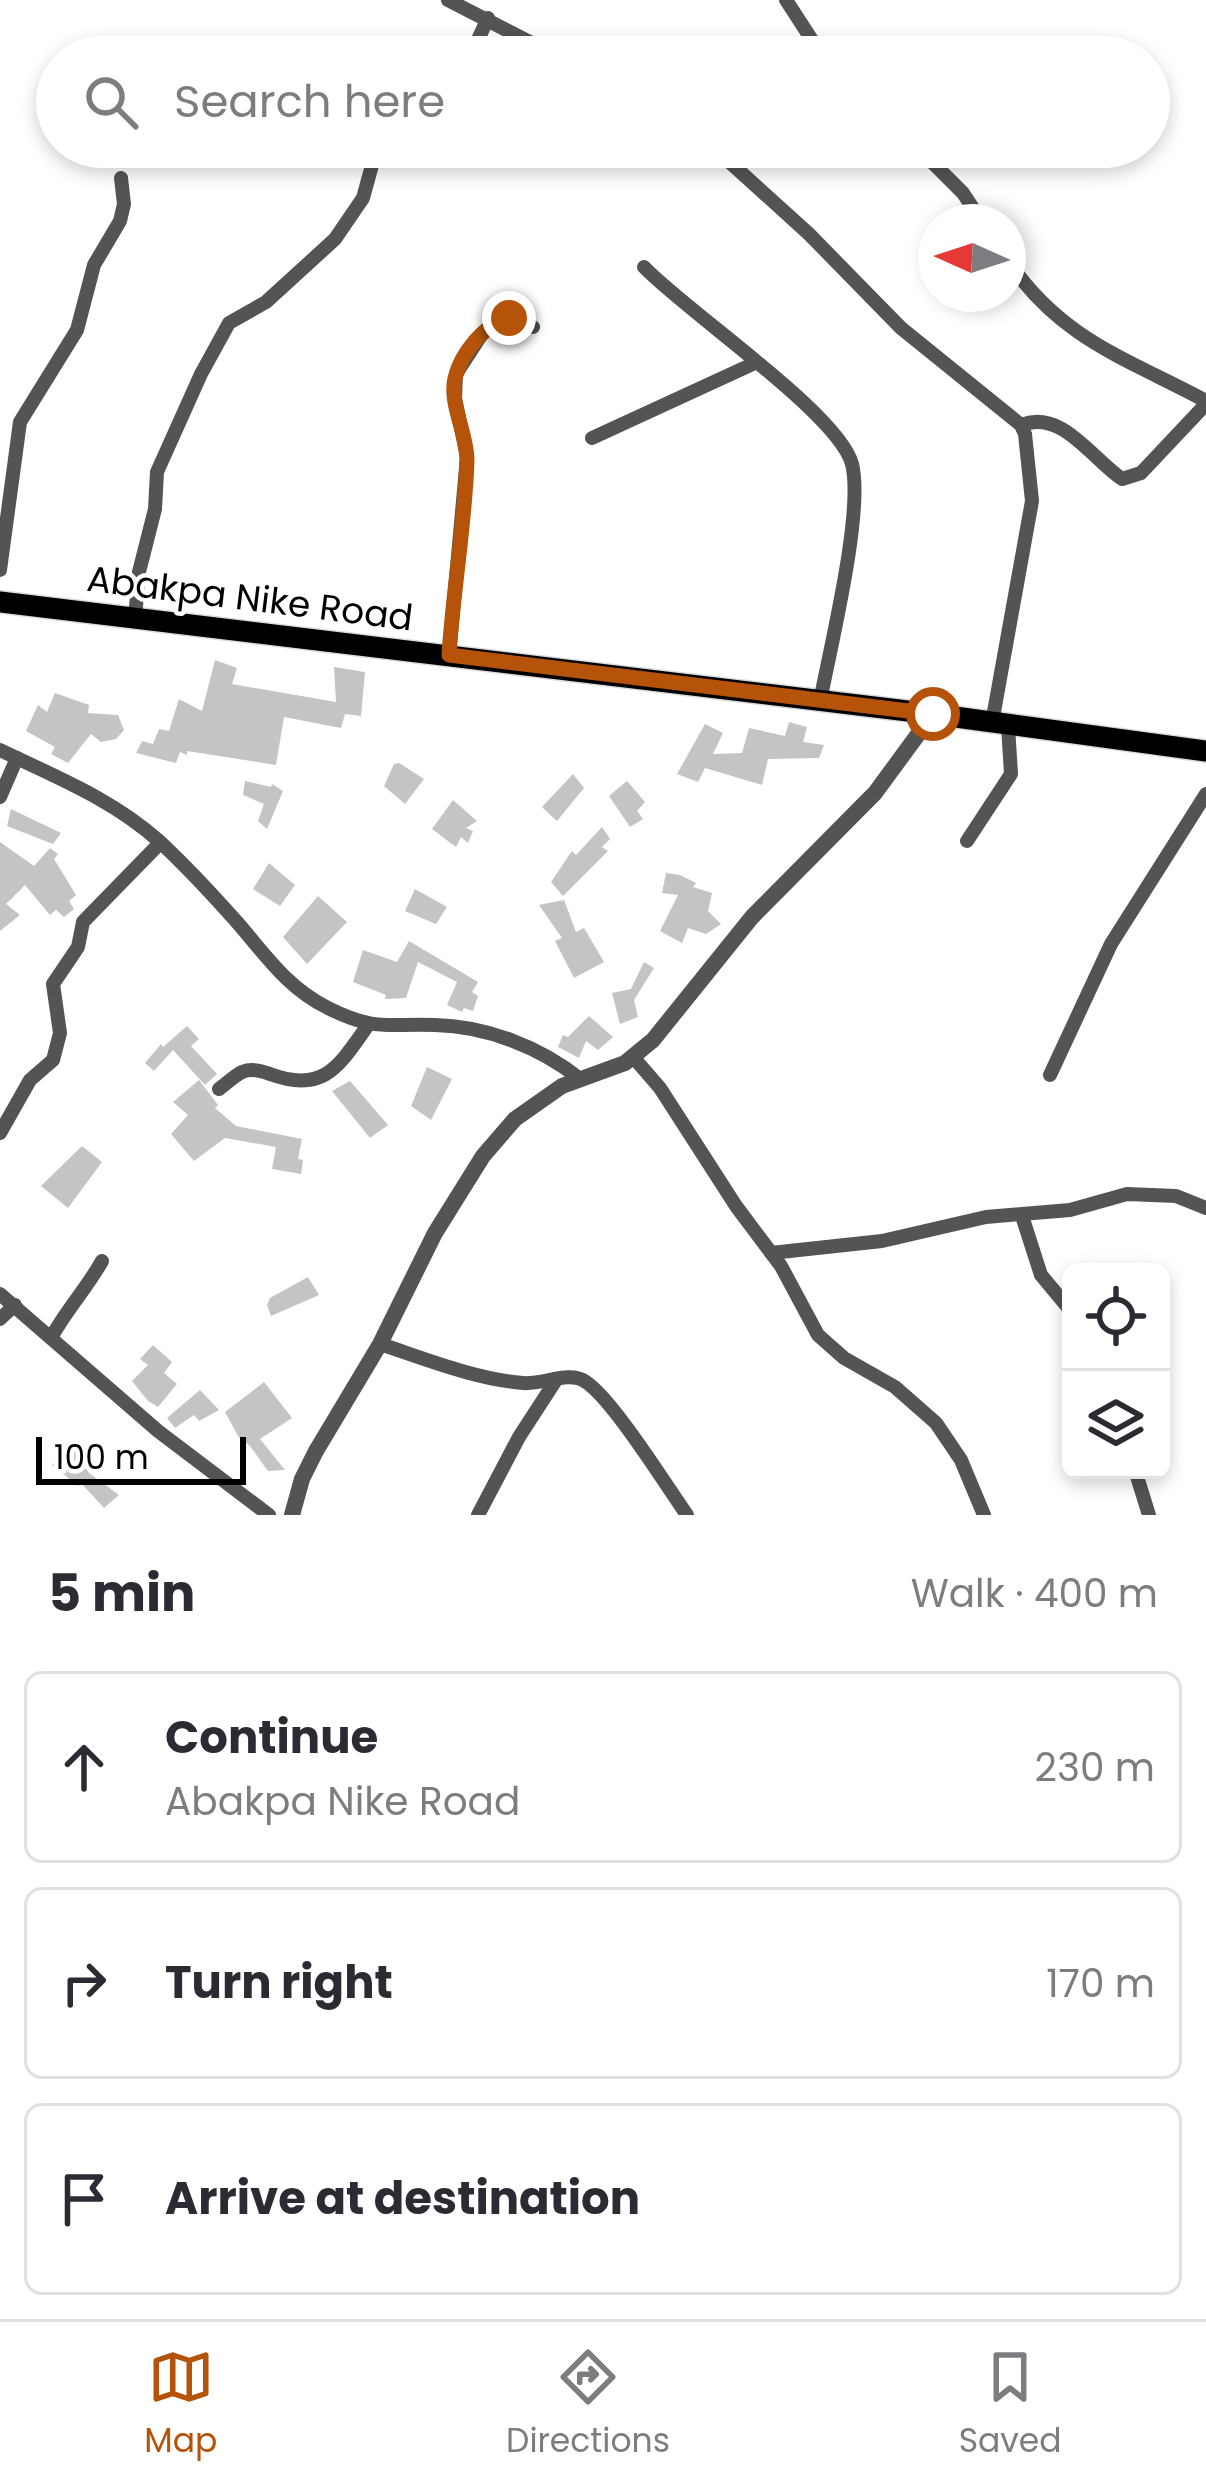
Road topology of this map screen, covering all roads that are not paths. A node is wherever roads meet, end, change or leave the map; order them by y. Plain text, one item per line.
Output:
1 (448, 0) edge
2 (786, 0) edge
3 (488, 18) junction
4 (480, 36) edge
5 (521, 36) edge
6 (809, 36) edge
7 (371, 168) edge
8 (738, 168) edge
9 (938, 168) edge
10 (122, 178) dead end
11 (970, 204) edge
12 (644, 267) dead end
13 (1026, 282) edge
14 (533, 327) dead end
15 (755, 363) junction
16 (1206, 403) edge
17 (1021, 425) junction
18 (0, 431) edge
19 (17, 436) junction
20 (592, 437) dead end
21 (0, 570) edge
22 (0, 602) edge
23 (135, 618) junction
24 (449, 655) junction
25 (820, 702) junction
26 (933, 714) junction
27 (1000, 724) junction
28 (0, 750) edge
29 (1206, 752) edge
30 (17, 758) junction
31 (1206, 794) edge
32 (0, 797) edge
33 (967, 841) dead end
34 (160, 842) junction
35 (368, 1024) junction
36 (634, 1058) junction
37 (1050, 1075) dead end
38 (580, 1079) junction
39 (219, 1089) dead end
40 (0, 1133) edge
41 (1206, 1208) edge
42 (1022, 1216) junction
43 (771, 1253) junction
44 (102, 1261) dead end
45 (0, 1294) edge
46 (1062, 1300) edge
47 (15, 1305) junction
48 (0, 1319) edge
49 (52, 1338) junction
50 (380, 1344) junction
51 (556, 1380) junction
52 (1138, 1479) edge
53 (269, 1515) edge
54 (292, 1515) edge
55 (478, 1515) edge
56 (687, 1515) edge
57 (984, 1515) edge
58 (1149, 1515) edge

1 - 3 street
2 - 6 street
3 - 4 street
3 - 5 street
7 - 23 street
8 - 17 street
9 - 11 street
10 - 19 street
12 - 15 street
13 - 16 street
14 - 24 street
15 - 20 street
15 - 25 street
16 - 17 street
17 - 27 street
18 - 19 street
19 - 21 street
22 - 23 main road, Abakpa Nike Road
23 - 24 main road, Abakpa Nike Road
24 - 25 main road, Abakpa Nike Road
25 - 26 main road, Abakpa Nike Road
26 - 27 main road, Abakpa Nike Road
26 - 36 street
27 - 29 main road, Abakpa Nike Road
27 - 33 street
28 - 30 street
30 - 32 street
30 - 34 street
31 - 37 street
34 - 35 street
34 - 40 street
35 - 38 street
35 - 39 street
36 - 38 street
36 - 43 street
38 - 50 street
41 - 42 street
42 - 43 street
42 - 46 street
43 - 57 street
44 - 49 street
45 - 47 street
47 - 48 street
47 - 49 street
49 - 53 street
50 - 51 street
50 - 54 street
51 - 55 street
51 - 56 street
52 - 58 street

